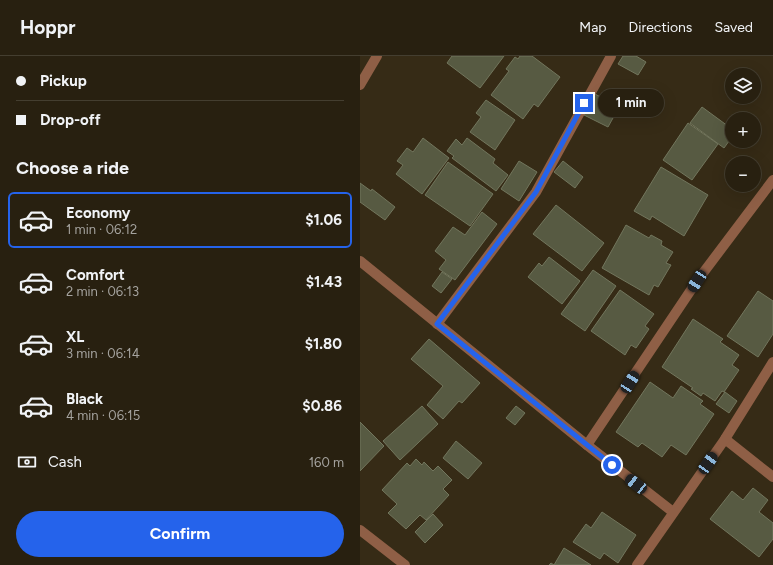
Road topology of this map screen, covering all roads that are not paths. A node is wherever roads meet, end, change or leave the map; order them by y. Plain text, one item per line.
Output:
1 (377, 56) edge
2 (611, 56) edge
3 (360, 85) edge
4 (773, 180) edge
5 (360, 261) edge
6 (437, 324) junction
7 (773, 362) edge
8 (725, 439) junction
9 (587, 446) junction
10 (773, 477) edge
11 (673, 512) junction
12 (360, 530) edge
13 (405, 565) edge
14 (637, 565) edge

1 - 3 street
2 - 6 street
4 - 9 street
5 - 6 street
6 - 9 street
7 - 8 street
8 - 10 street
8 - 11 street
9 - 11 street
11 - 14 street
12 - 13 street

